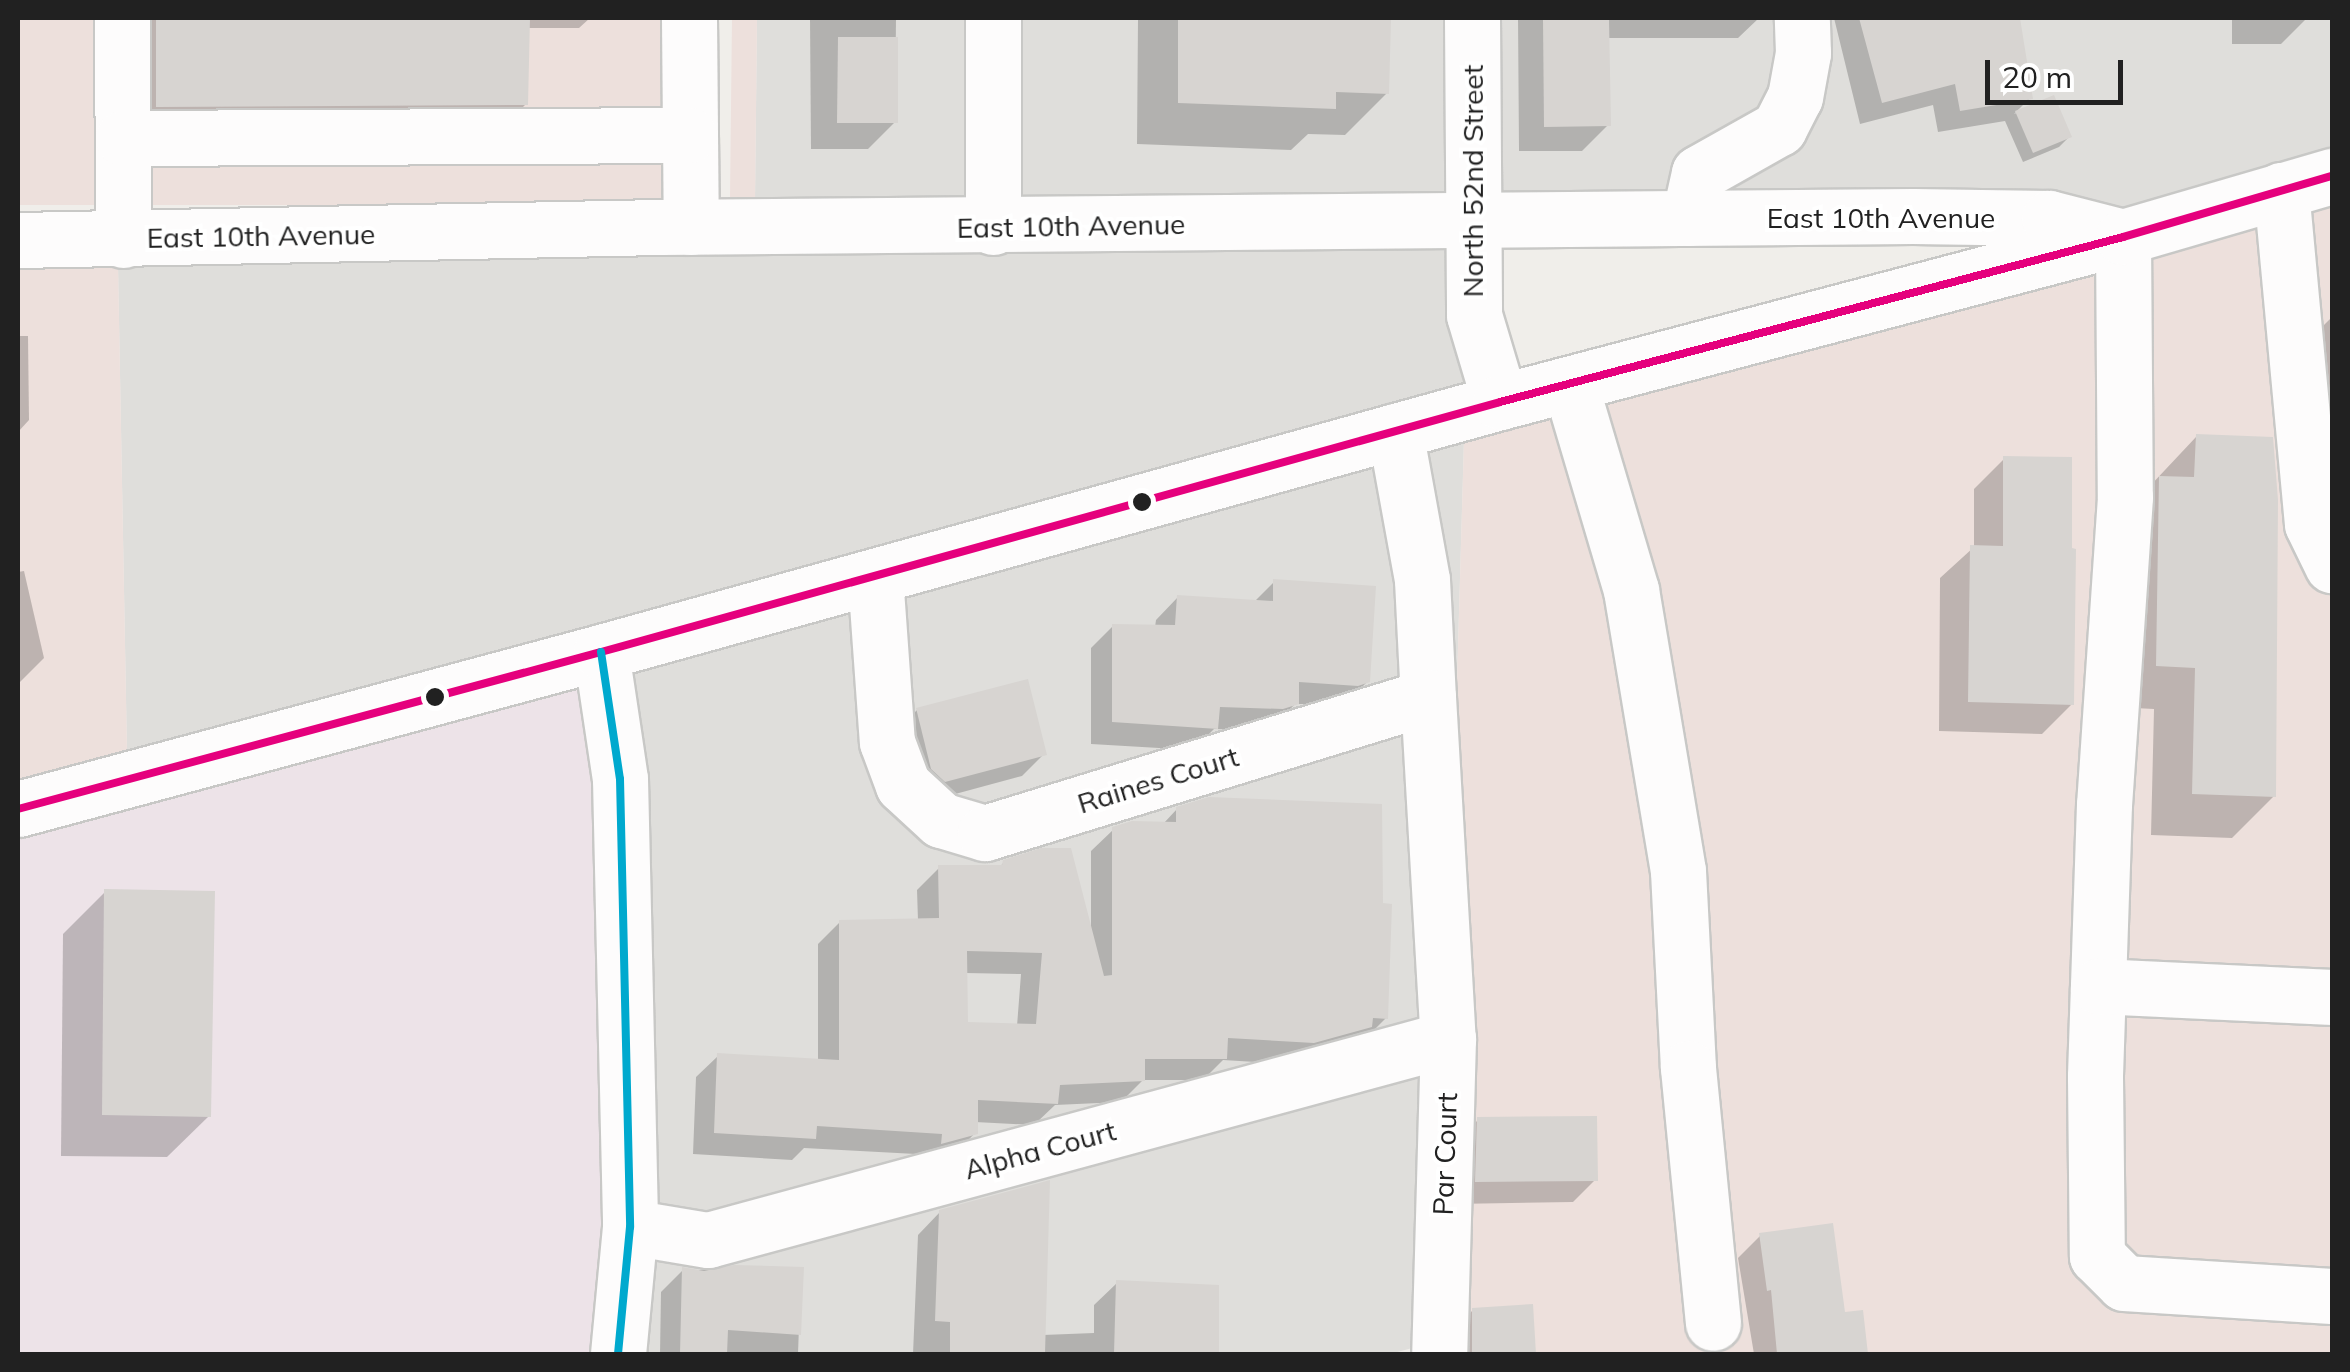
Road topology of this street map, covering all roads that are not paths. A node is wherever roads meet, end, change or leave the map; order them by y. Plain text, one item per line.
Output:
1 (122, 18) edge
2 (689, 18) edge
3 (993, 18) edge
4 (1472, 18) edge
5 (1802, 18) edge
6 (689, 135) junction
7 (122, 138) junction
8 (2332, 176) edge
9 (2281, 190) junction
10 (1689, 218) junction
11 (1472, 222) junction
12 (691, 227) junction
13 (992, 227) junction
14 (2123, 237) junction
15 (18, 240) edge
16 (123, 240) junction
17 (1570, 384) junction
18 (1500, 402) junction
19 (1395, 431) junction
20 (2332, 565) edge
21 (875, 576) junction
22 (601, 652) junction
23 (1428, 697) junction
24 (18, 809) edge
25 (2098, 986) junction
26 (2332, 997) edge
27 (1448, 1039) junction
28 (630, 1227) junction
29 (2332, 1296) edge
30 (1713, 1323) dead end
31 (618, 1354) edge
32 (1440, 1354) edge

1 - 7 street
2 - 6 street
3 - 13 street
4 - 11 street, North 52nd Street
5 - 10 street
6 - 7 street
6 - 12 street
7 - 16 street
8 - 9 street
9 - 14 street
9 - 20 street
10 - 11 street, East 10th Avenue
10 - 14 street, East 10th Avenue
11 - 13 street, East 10th Avenue
11 - 18 street, North 52nd Street
12 - 13 street, East 10th Avenue
12 - 16 street, East 10th Avenue
14 - 17 street
14 - 25 street
15 - 16 street, East 10th Avenue
17 - 18 street
17 - 30 street
18 - 19 street
19 - 21 street
19 - 23 street
21 - 22 street
21 - 23 street, Raines Court
22 - 24 street
22 - 28 street
23 - 27 street, Par Court
25 - 26 street
25 - 29 street
27 - 28 street, Alpha Court
27 - 32 street, Par Court
28 - 31 street

